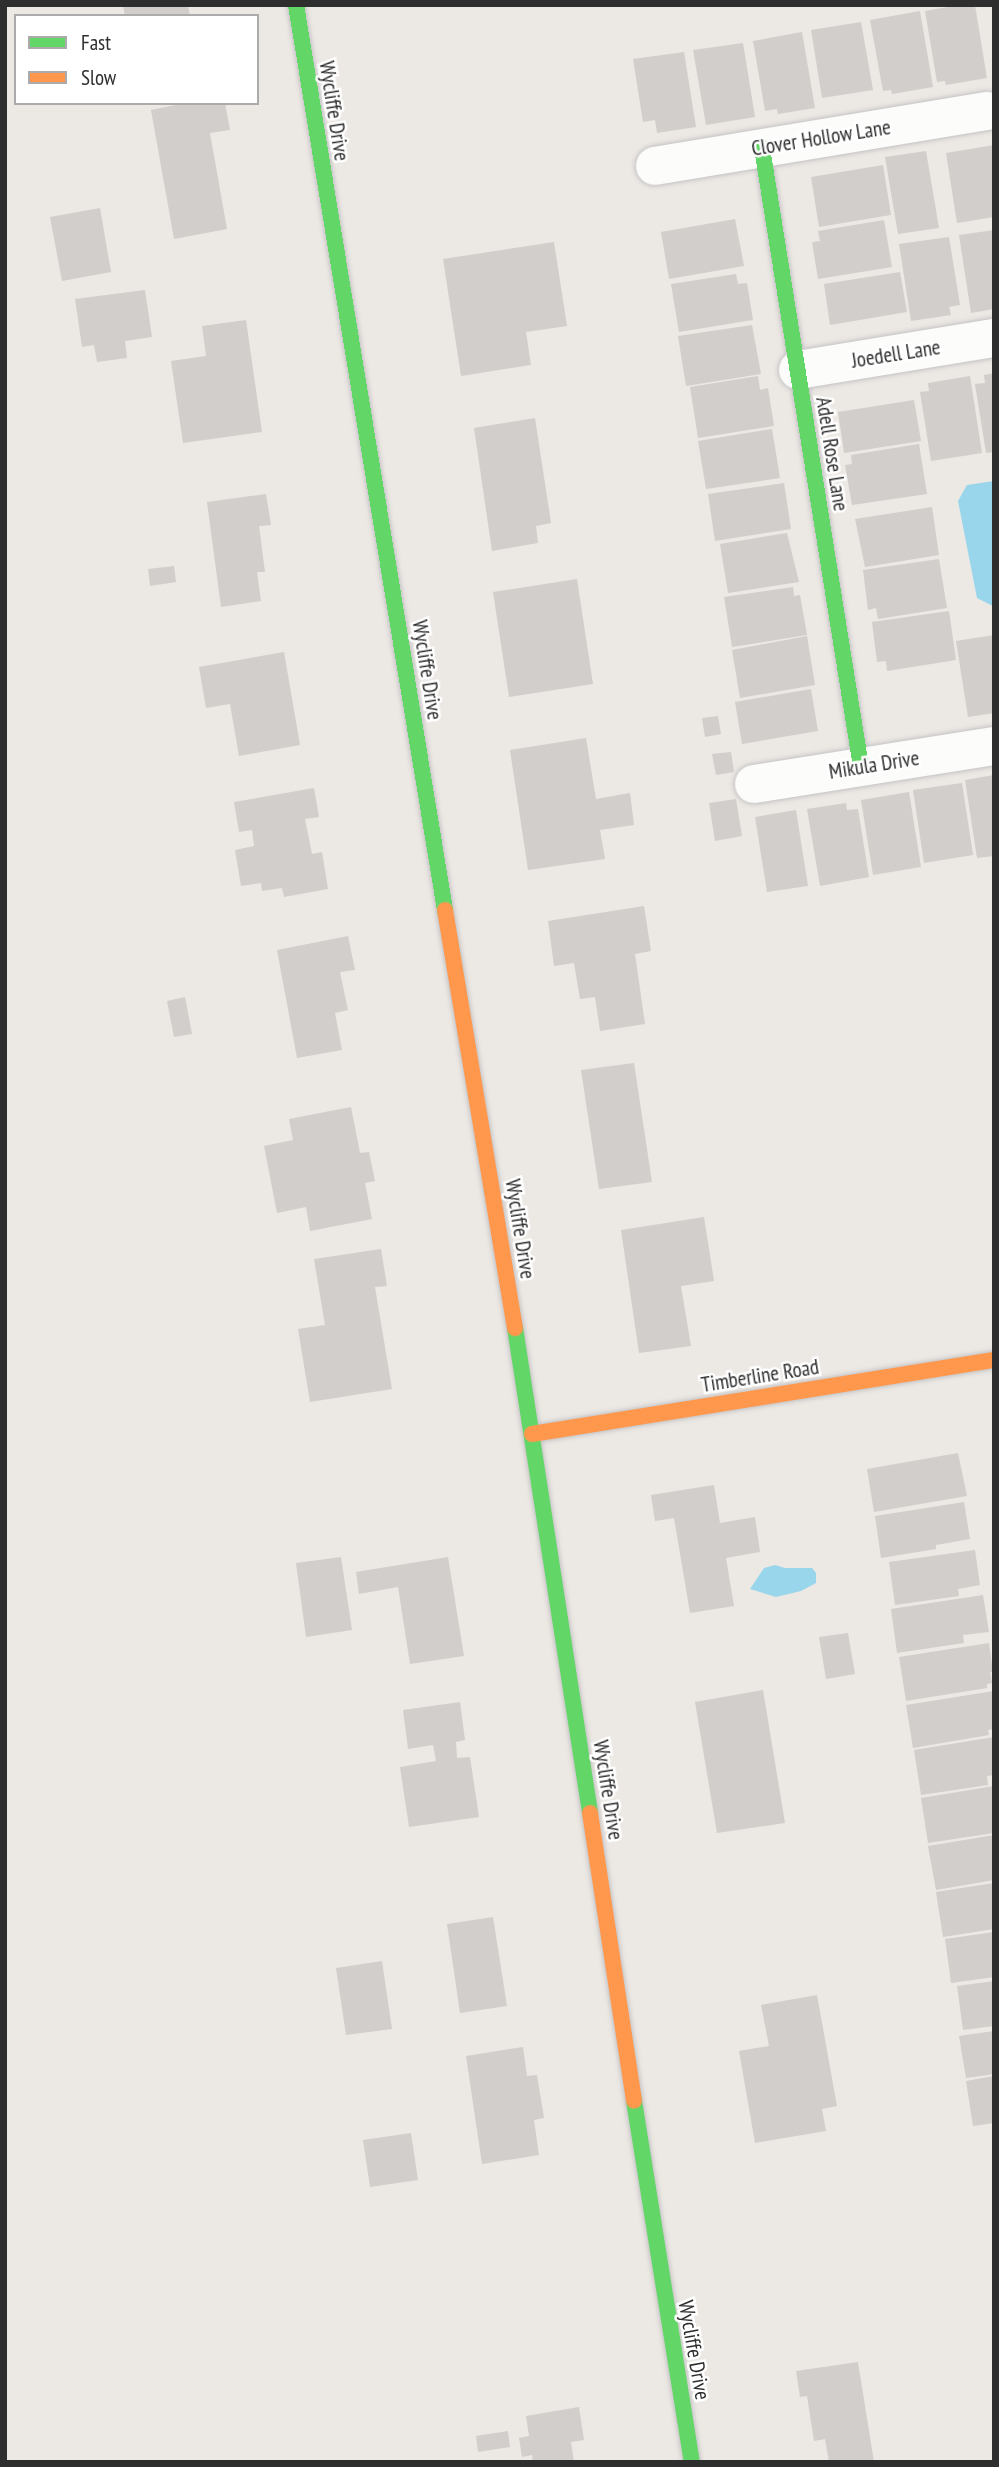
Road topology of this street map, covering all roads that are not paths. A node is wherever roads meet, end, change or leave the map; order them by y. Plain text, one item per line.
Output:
1 (296, 5) edge
2 (987, 111) dead end
3 (762, 148) junction
4 (655, 166) dead end
5 (994, 338) edge
6 (797, 370) junction
7 (994, 746) edge
8 (862, 766) junction
9 (754, 784) dead end
10 (994, 1360) edge
11 (532, 1434) junction
12 (692, 2462) edge

1 - 11 street, Wycliffe Drive
2 - 3 street, Clover Hollow Lane
3 - 4 street, Clover Hollow Lane
3 - 6 street, Adell Rose Lane
5 - 6 street, Joedell Lane
6 - 8 street, Adell Rose Lane
7 - 8 street, Mikula Drive
8 - 9 street, Mikula Drive
10 - 11 street, Timberline Road
11 - 12 street, Wycliffe Drive

